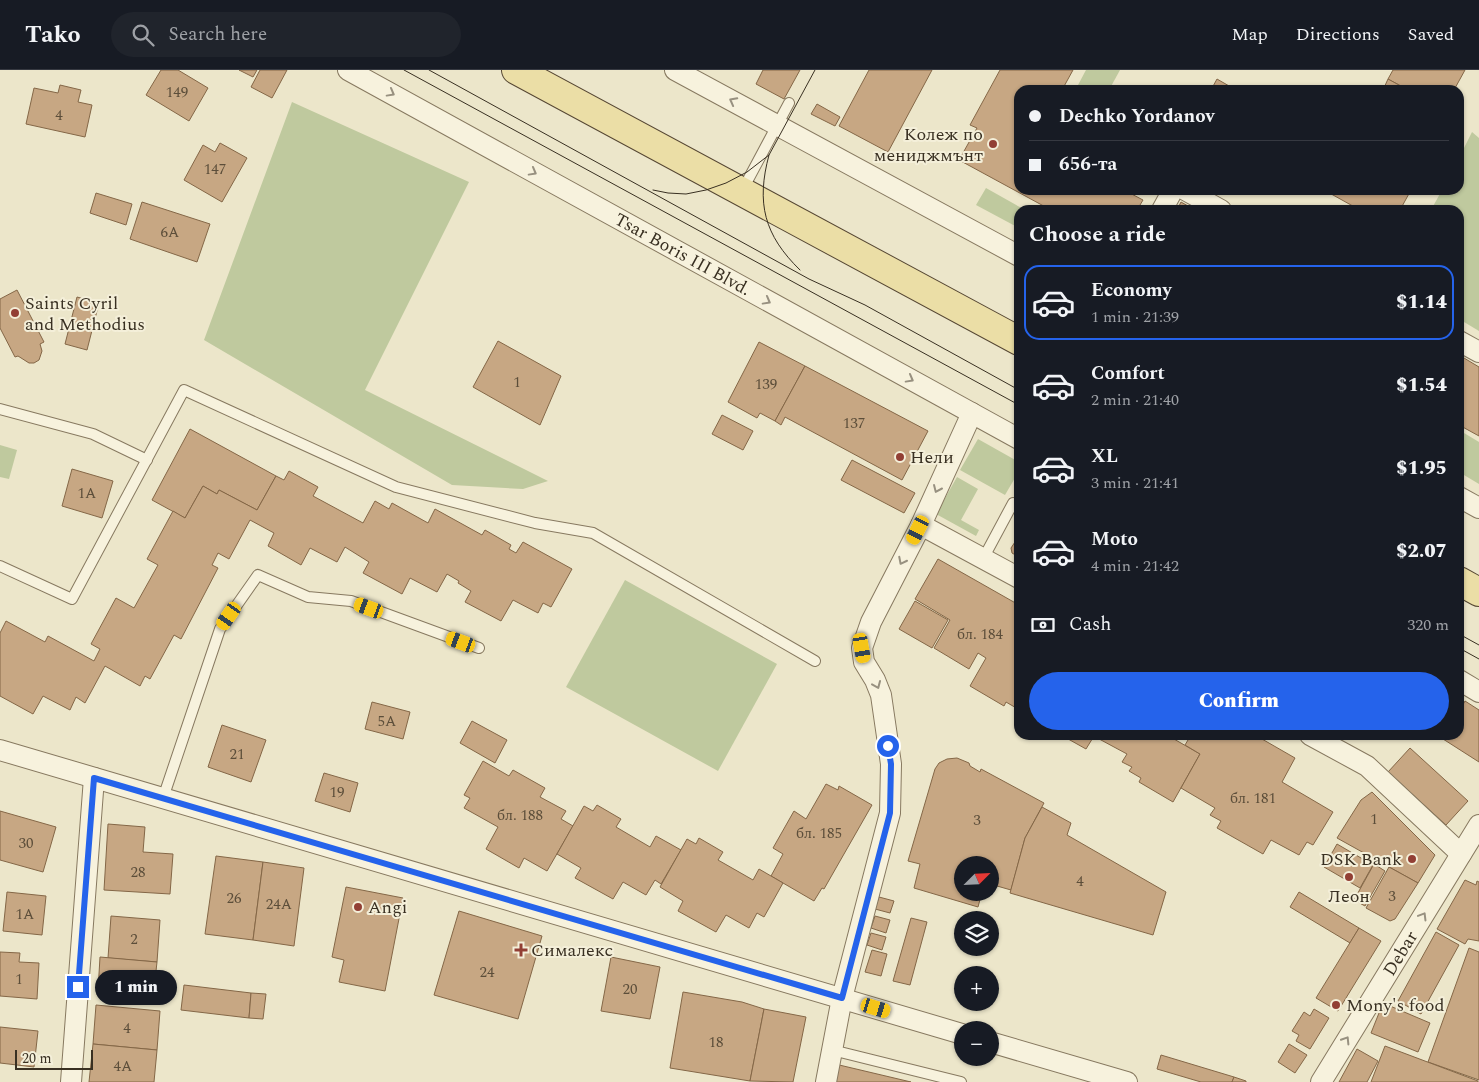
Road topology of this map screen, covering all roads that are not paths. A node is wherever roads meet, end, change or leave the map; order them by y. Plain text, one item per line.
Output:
1 (348, 70) edge
2 (516, 70) edge
3 (675, 70) edge
4 (789, 103) dead end
5 (776, 124) junction
6 (742, 192) junction
7 (1194, 195) edge
8 (1212, 205) edge
9 (1014, 253) edge
10 (1014, 338) edge
11 (1464, 344) edge
12 (1479, 352) edge
13 (0, 409) edge
14 (972, 413) junction
15 (1014, 436) edge
16 (147, 460) junction
17 (1464, 500) edge
18 (1013, 503) dead end
19 (1479, 508) edge
20 (921, 525) junction
21 (983, 559) junction
22 (0, 566) edge
23 (1014, 575) edge
24 (1464, 584) edge
25 (1479, 592) edge
26 (479, 648) dead end
27 (815, 660) dead end
28 (1464, 683) edge
29 (1479, 692) edge
30 (1319, 740) edge
31 (0, 750) edge
32 (94, 778) junction
33 (163, 798) junction
34 (1477, 832) edge
35 (1461, 854) junction
36 (842, 998) junction
37 (954, 1032) edge
38 (999, 1045) edge
39 (832, 1050) junction
40 (71, 1082) edge
41 (826, 1082) edge
42 (961, 1082) edge
43 (1128, 1082) edge
44 (1320, 1082) edge

1 -> 14 street, Tsar Boris III Blvd.
2 - 6 main road
5 -> 3 street
4 - 5 lane
5 - 6 lane
5 - 9 street
6 - 10 main road
7 - 8 street
11 - 12 street
13 - 16 lane
14 - 15 street, Tsar Boris III Blvd.
14 -> 20 street
16 - 22 lane
16 - 27 lane
17 - 19 street
18 - 21 lane
20 - 21 street
20 -> 36 street
21 - 23 street
24 - 25 main road
26 - 33 lane
28 - 29 street
30 - 35 street
31 - 32 street
32 - 33 street
32 - 40 street
33 - 36 street
34 - 35 street, Debar
44 -> 35 street, Debar
36 - 37 street
36 - 39 street
38 - 43 street
39 - 41 street
39 - 42 lane

